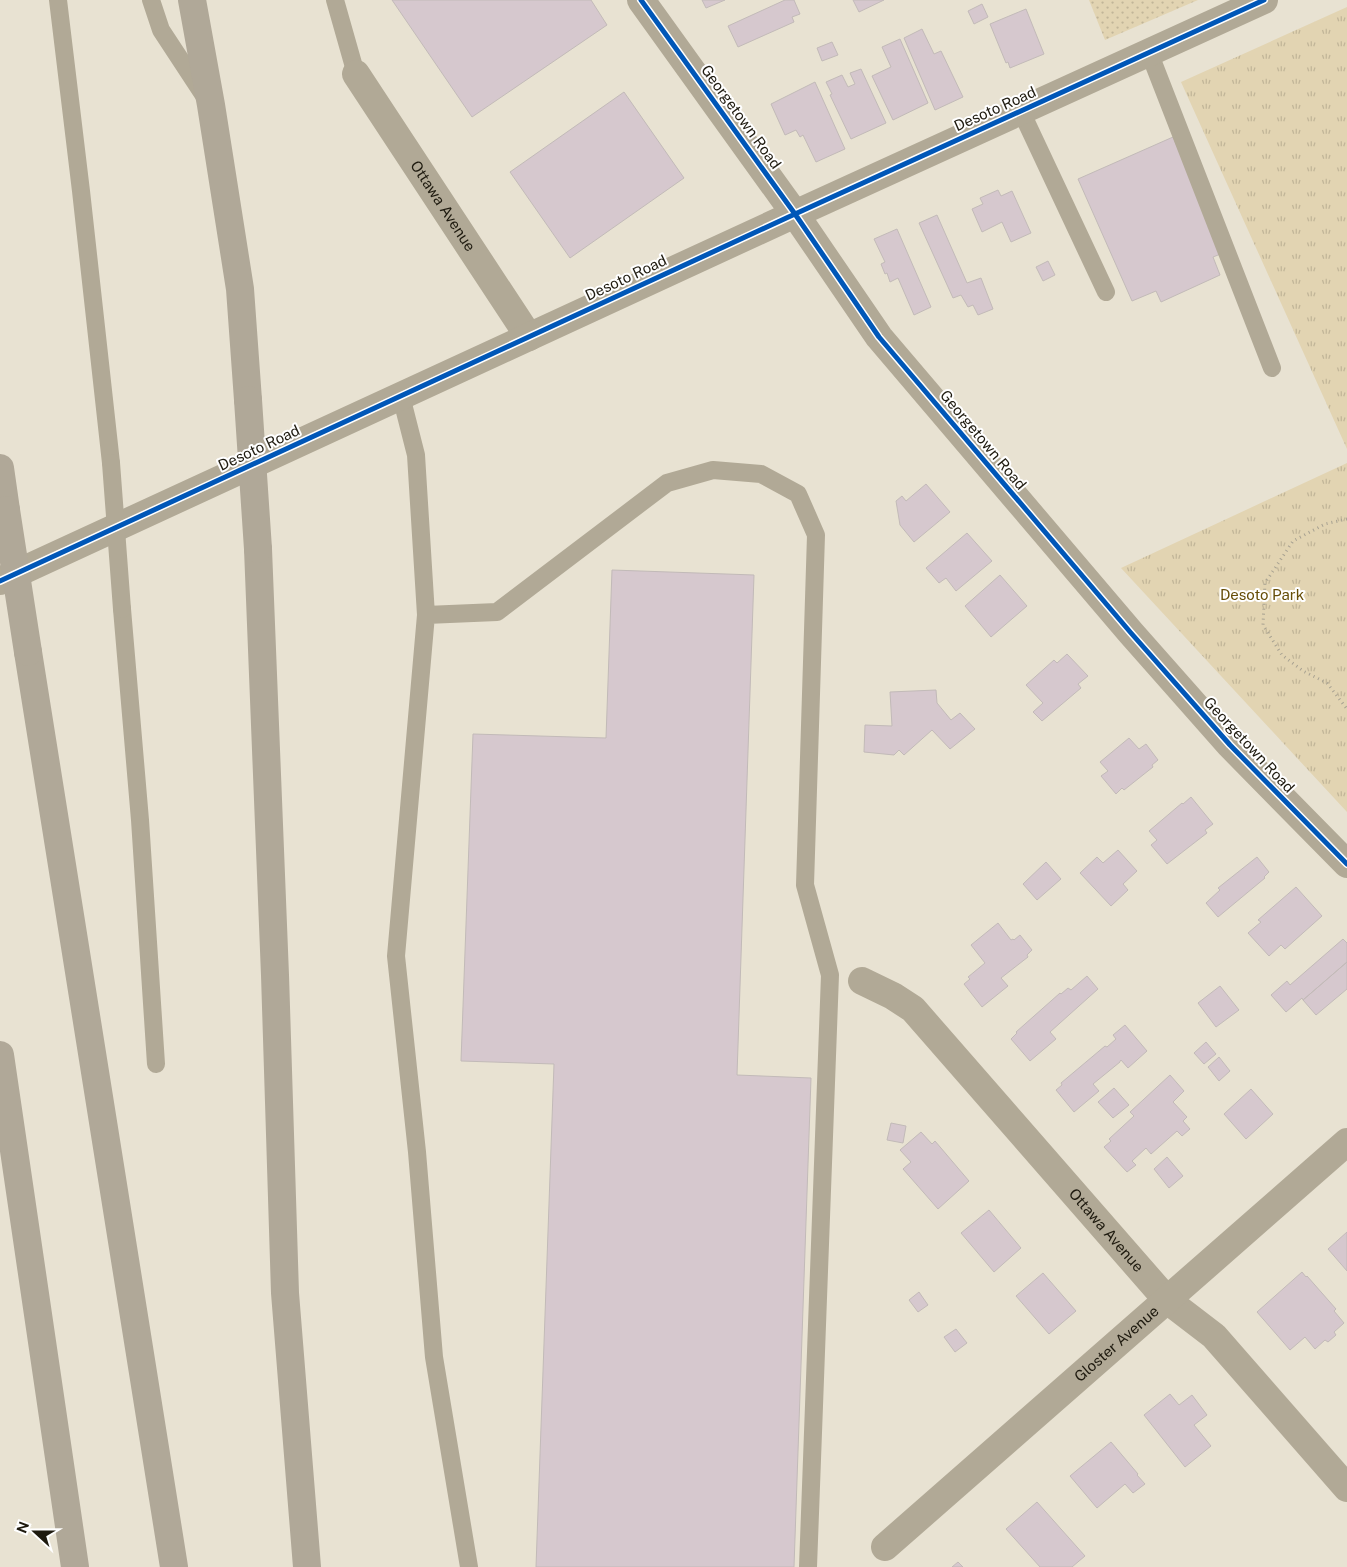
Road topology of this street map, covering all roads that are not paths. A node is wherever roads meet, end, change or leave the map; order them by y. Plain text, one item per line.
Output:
1 (58, 0) edge
2 (151, 0) edge
3 (192, 0) edge
4 (335, 0) edge
5 (641, 0) edge
6 (1264, 0) edge
7 (1150, 52) junction
8 (356, 74) joint
9 (211, 105) junction
10 (1021, 111) junction
11 (796, 214) junction
12 (1106, 292) dead end
13 (529, 337) junction
14 (1272, 368) dead end
15 (401, 396) junction
16 (0, 468) edge
17 (0, 581) edge
18 (426, 615) junction
19 (1347, 864) edge
20 (830, 975) junction
21 (862, 980) joint
22 (0, 1055) edge
23 (156, 1064) dead end
24 (1347, 1142) edge
25 (1167, 1300) junction
26 (1347, 1488) edge
27 (885, 1547) dead end
28 (76, 1567) edge
29 (174, 1567) edge
30 (307, 1567) edge
31 (469, 1567) edge
32 (808, 1567) edge

1 - 23 lane, bridge
2 - 9 lane
3 - 9 highway
4 - 8 lane
5 - 11 street, Georgetown Road
6 - 7 street, Desoto Road
7 - 10 street, Desoto Road
7 - 14 lane
8 - 13 street, Ottawa Avenue
9 - 30 highway, bridge
10 - 11 street, Desoto Road
10 - 12 lane
11 - 13 street, Desoto Road
11 - 19 street, Georgetown Road
13 - 15 street, Desoto Road
15 - 17 street, Desoto Road
15 - 18 lane
16 - 29 highway, bridge
18 - 20 lane
18 - 31 lane
20 - 21 lane
20 - 32 lane
21 - 25 street, Ottawa Avenue
22 - 28 highway
24 - 25 street, Gloster Avenue
25 - 26 street, Ottawa Avenue
25 - 27 street, Gloster Avenue

